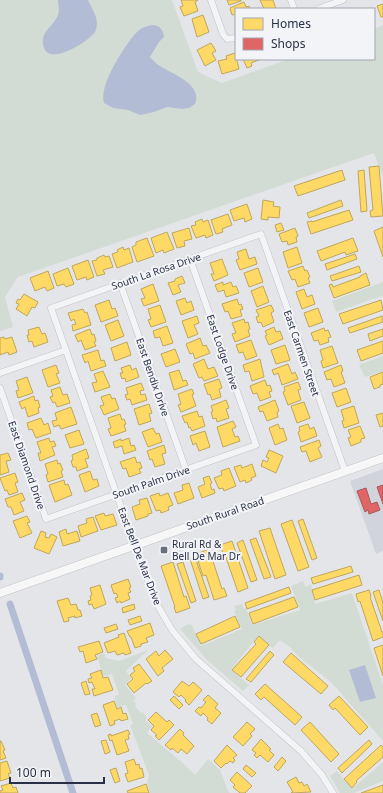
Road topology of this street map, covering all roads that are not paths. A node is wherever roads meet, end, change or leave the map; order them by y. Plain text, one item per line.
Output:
1 (211, 0) edge
2 (344, 0) edge
3 (321, 8) edge
4 (235, 38) edge
5 (261, 234) joint
6 (190, 259) junction
7 (120, 283) junction
8 (51, 308) joint
9 (66, 350) junction
10 (0, 373) edge
11 (0, 388) edge
12 (256, 445) joint
13 (383, 458) edge
14 (186, 470) junction
15 (344, 471) junction
16 (117, 494) junction
17 (46, 519) joint
18 (135, 546) junction
19 (0, 593) edge
20 (333, 793) edge

1 - 4 street
2 - 3 street
5 - 6 street, South La Rosa Drive
5 - 15 street, East Carmen Street
6 - 7 street, South La Rosa Drive
6 - 12 street, East Lodge Drive
7 - 8 street, South La Rosa Drive
7 - 14 street, East Bendix Drive
8 - 9 street, East Bell De Mar Drive
9 - 10 street
9 - 16 street, East Bell De Mar Drive
11 - 17 street, East Diamond Drive
12 - 14 street, South Palm Drive
13 - 15 main road, South Rural Road
14 - 16 street, South Palm Drive
15 - 18 main road, South Rural Road
16 - 17 street, South Palm Drive
16 - 18 street, East Bell De Mar Drive
18 - 19 main road, South Rural Road
18 - 20 street, East Bell De Mar Drive

